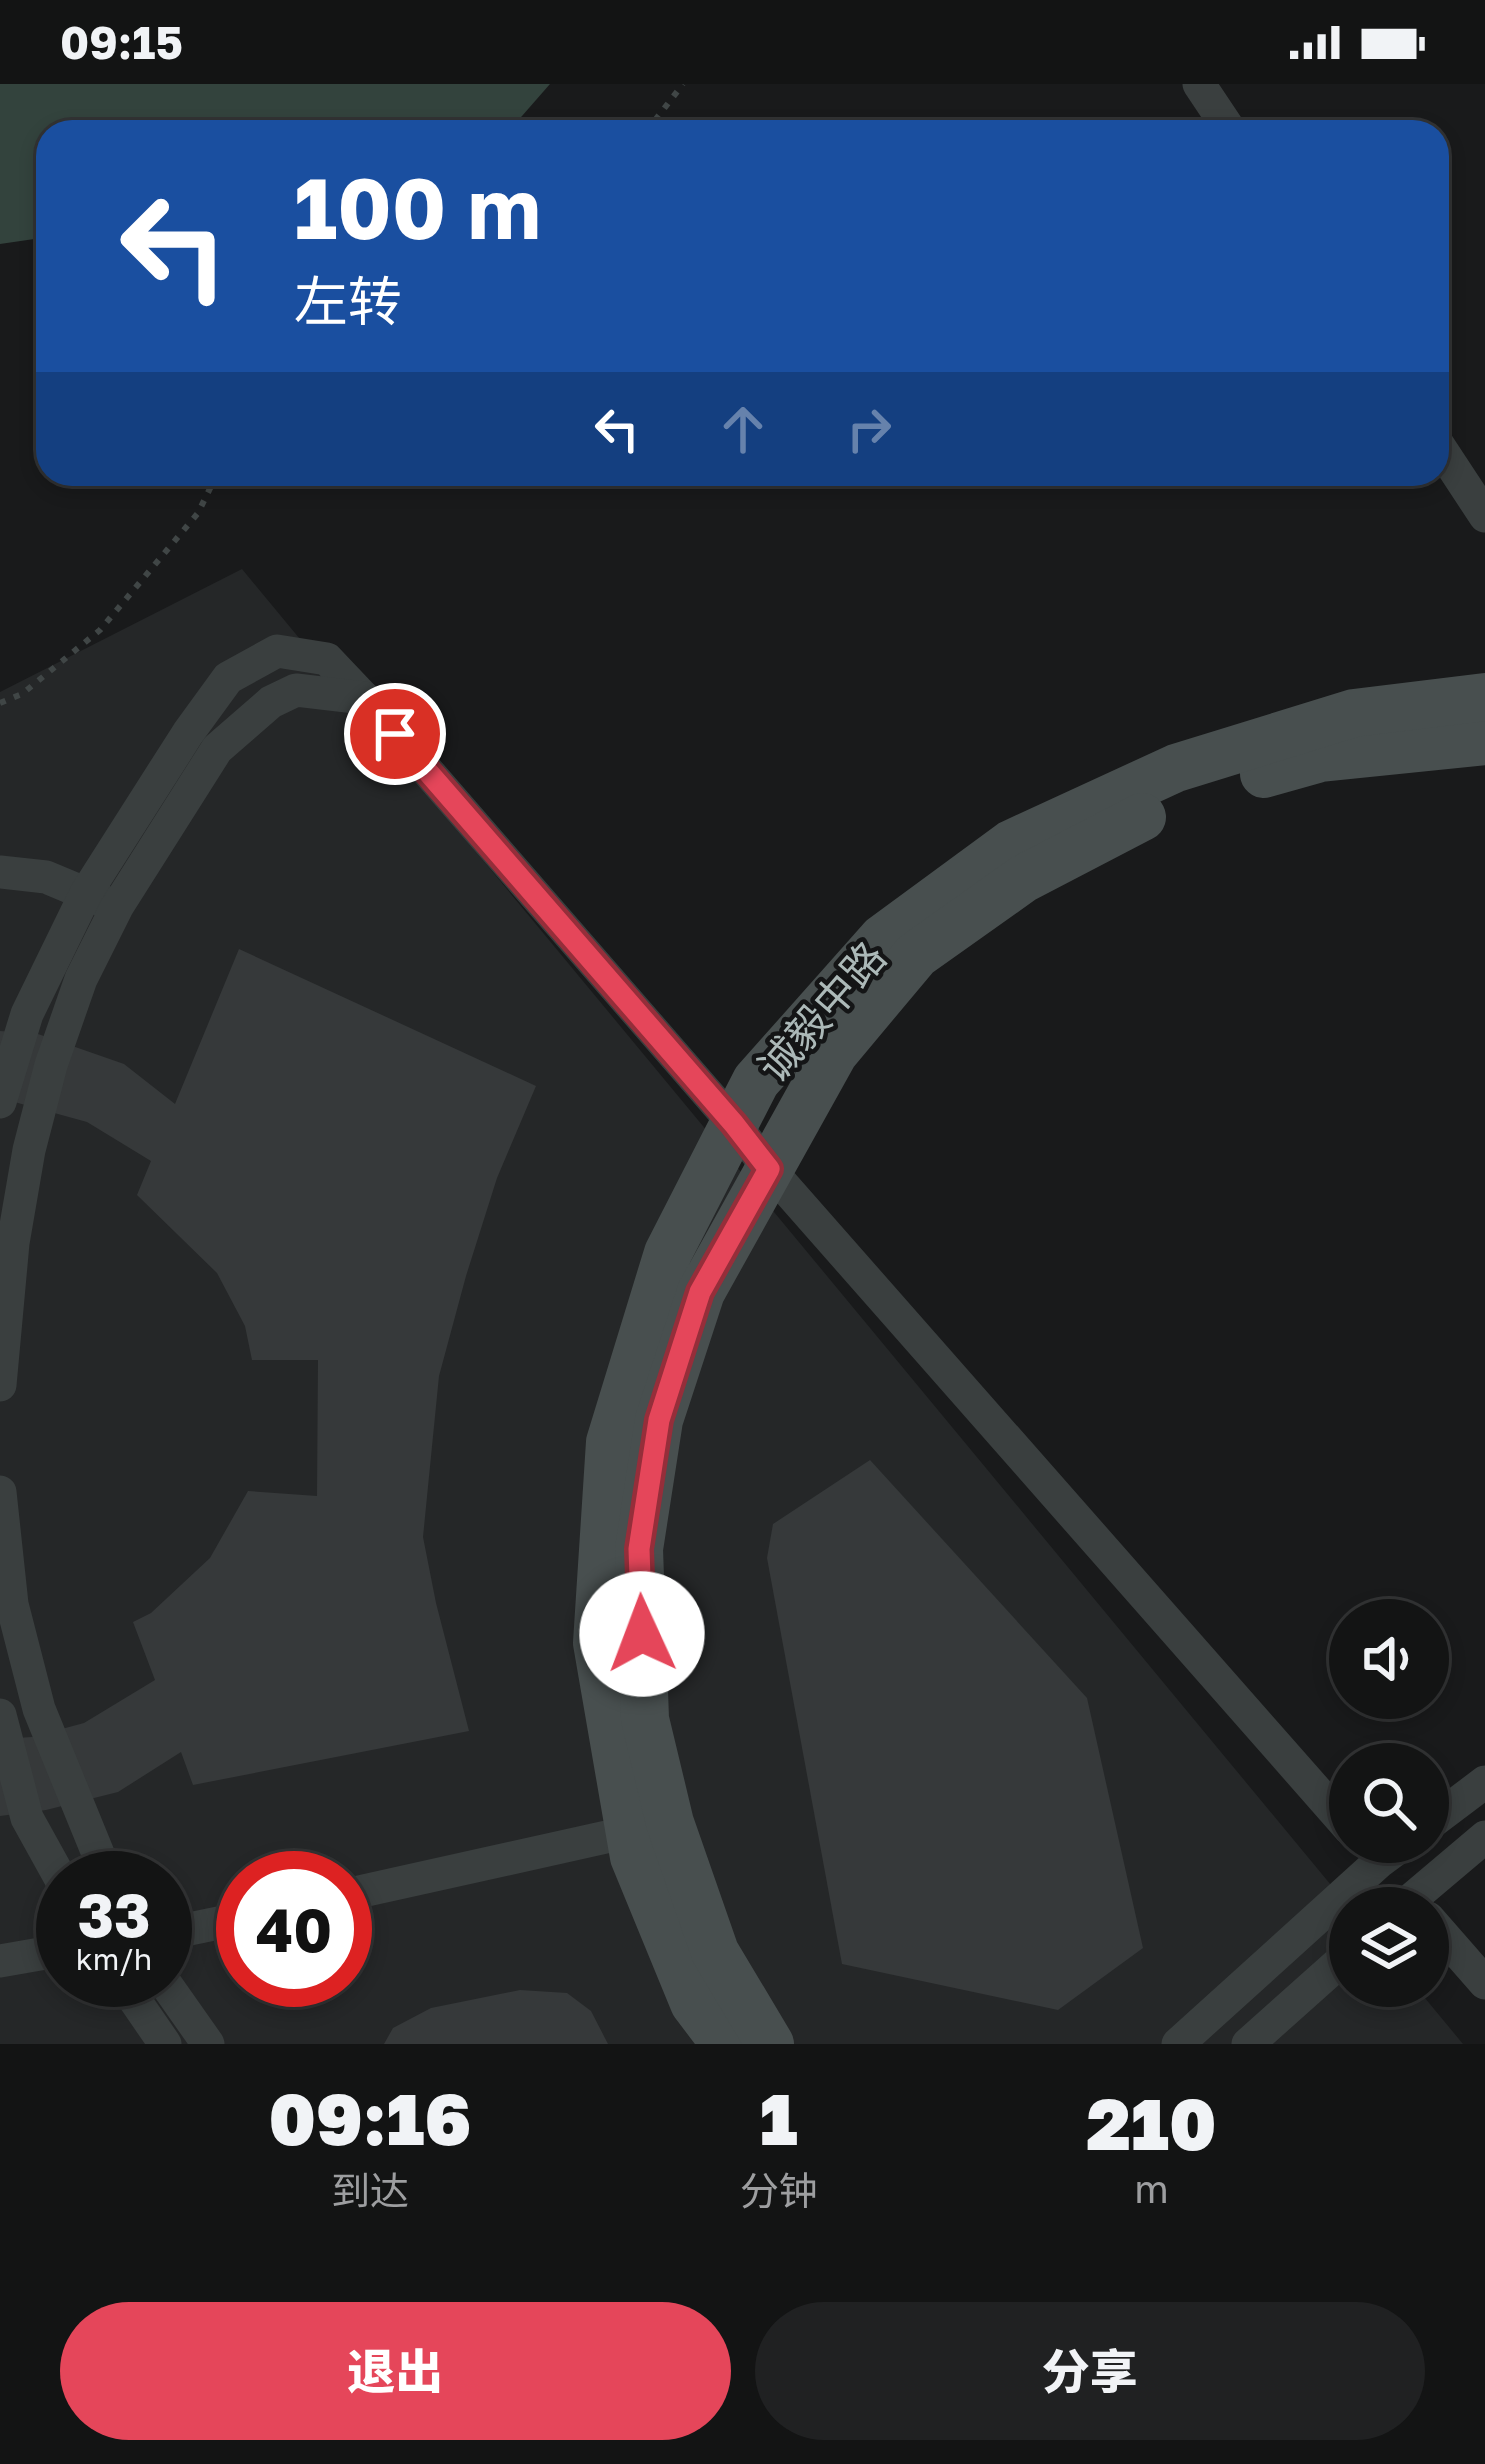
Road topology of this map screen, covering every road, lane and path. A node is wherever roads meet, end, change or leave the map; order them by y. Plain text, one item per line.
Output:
1 (683, 84) edge
2 (1199, 84) edge
3 (655, 120) edge
4 (1223, 120) edge
5 (1449, 461) edge
6 (211, 486) edge
7 (1485, 516) edge
8 (1485, 697) edge
9 (364, 698) junction
10 (0, 703) edge
11 (1485, 741) edge
12 (0, 872) edge
13 (101, 900) junction
14 (0, 1102) edge
15 (734, 1124) junction
16 (769, 1169) junction
17 (0, 1384) edge
18 (0, 1492) edge
19 (0, 1714) edge
20 (1485, 1782) edge
21 (1329, 1805) edge
22 (1449, 1809) edge
23 (650, 1827) junction
24 (1485, 1837) edge
25 (45, 1851) edge
26 (96, 1851) edge
27 (1367, 1863) edge
28 (1436, 1887) edge
29 (372, 1889) edge
30 (1449, 1944) edge
31 (36, 1955) edge
32 (0, 1960) edge
33 (1329, 1972) edge
34 (1485, 1983) edge
35 (139, 2007) edge
36 (183, 2007) edge
37 (164, 2044) edge
38 (208, 2044) edge
39 (724, 2044) edge
40 (770, 2044) edge
41 (1178, 2044) edge
42 (1248, 2044) edge

1 - 3 path
2 - 4 street
5 - 7 street
6 - 10 path
8 - 15 street, 诚毅中路
9 - 13 street
9 - 13 street
9 - 15 street
11 - 16 street, 诚毅中路
12 - 13 street
13 - 14 street
13 - 17 street
15 - 16 street
15 - 23 street, 诚毅中路
16 - 21 street
16 - 23 street, 诚毅中路
18 - 26 street
19 - 25 street
20 - 22 street
23 - 29 street
23 - 39 street, 诚毅中路
23 - 40 street, 诚毅中路
24 - 28 street
27 - 41 street
30 - 34 street
31 - 32 street
33 - 42 street
35 - 37 street
36 - 38 street

